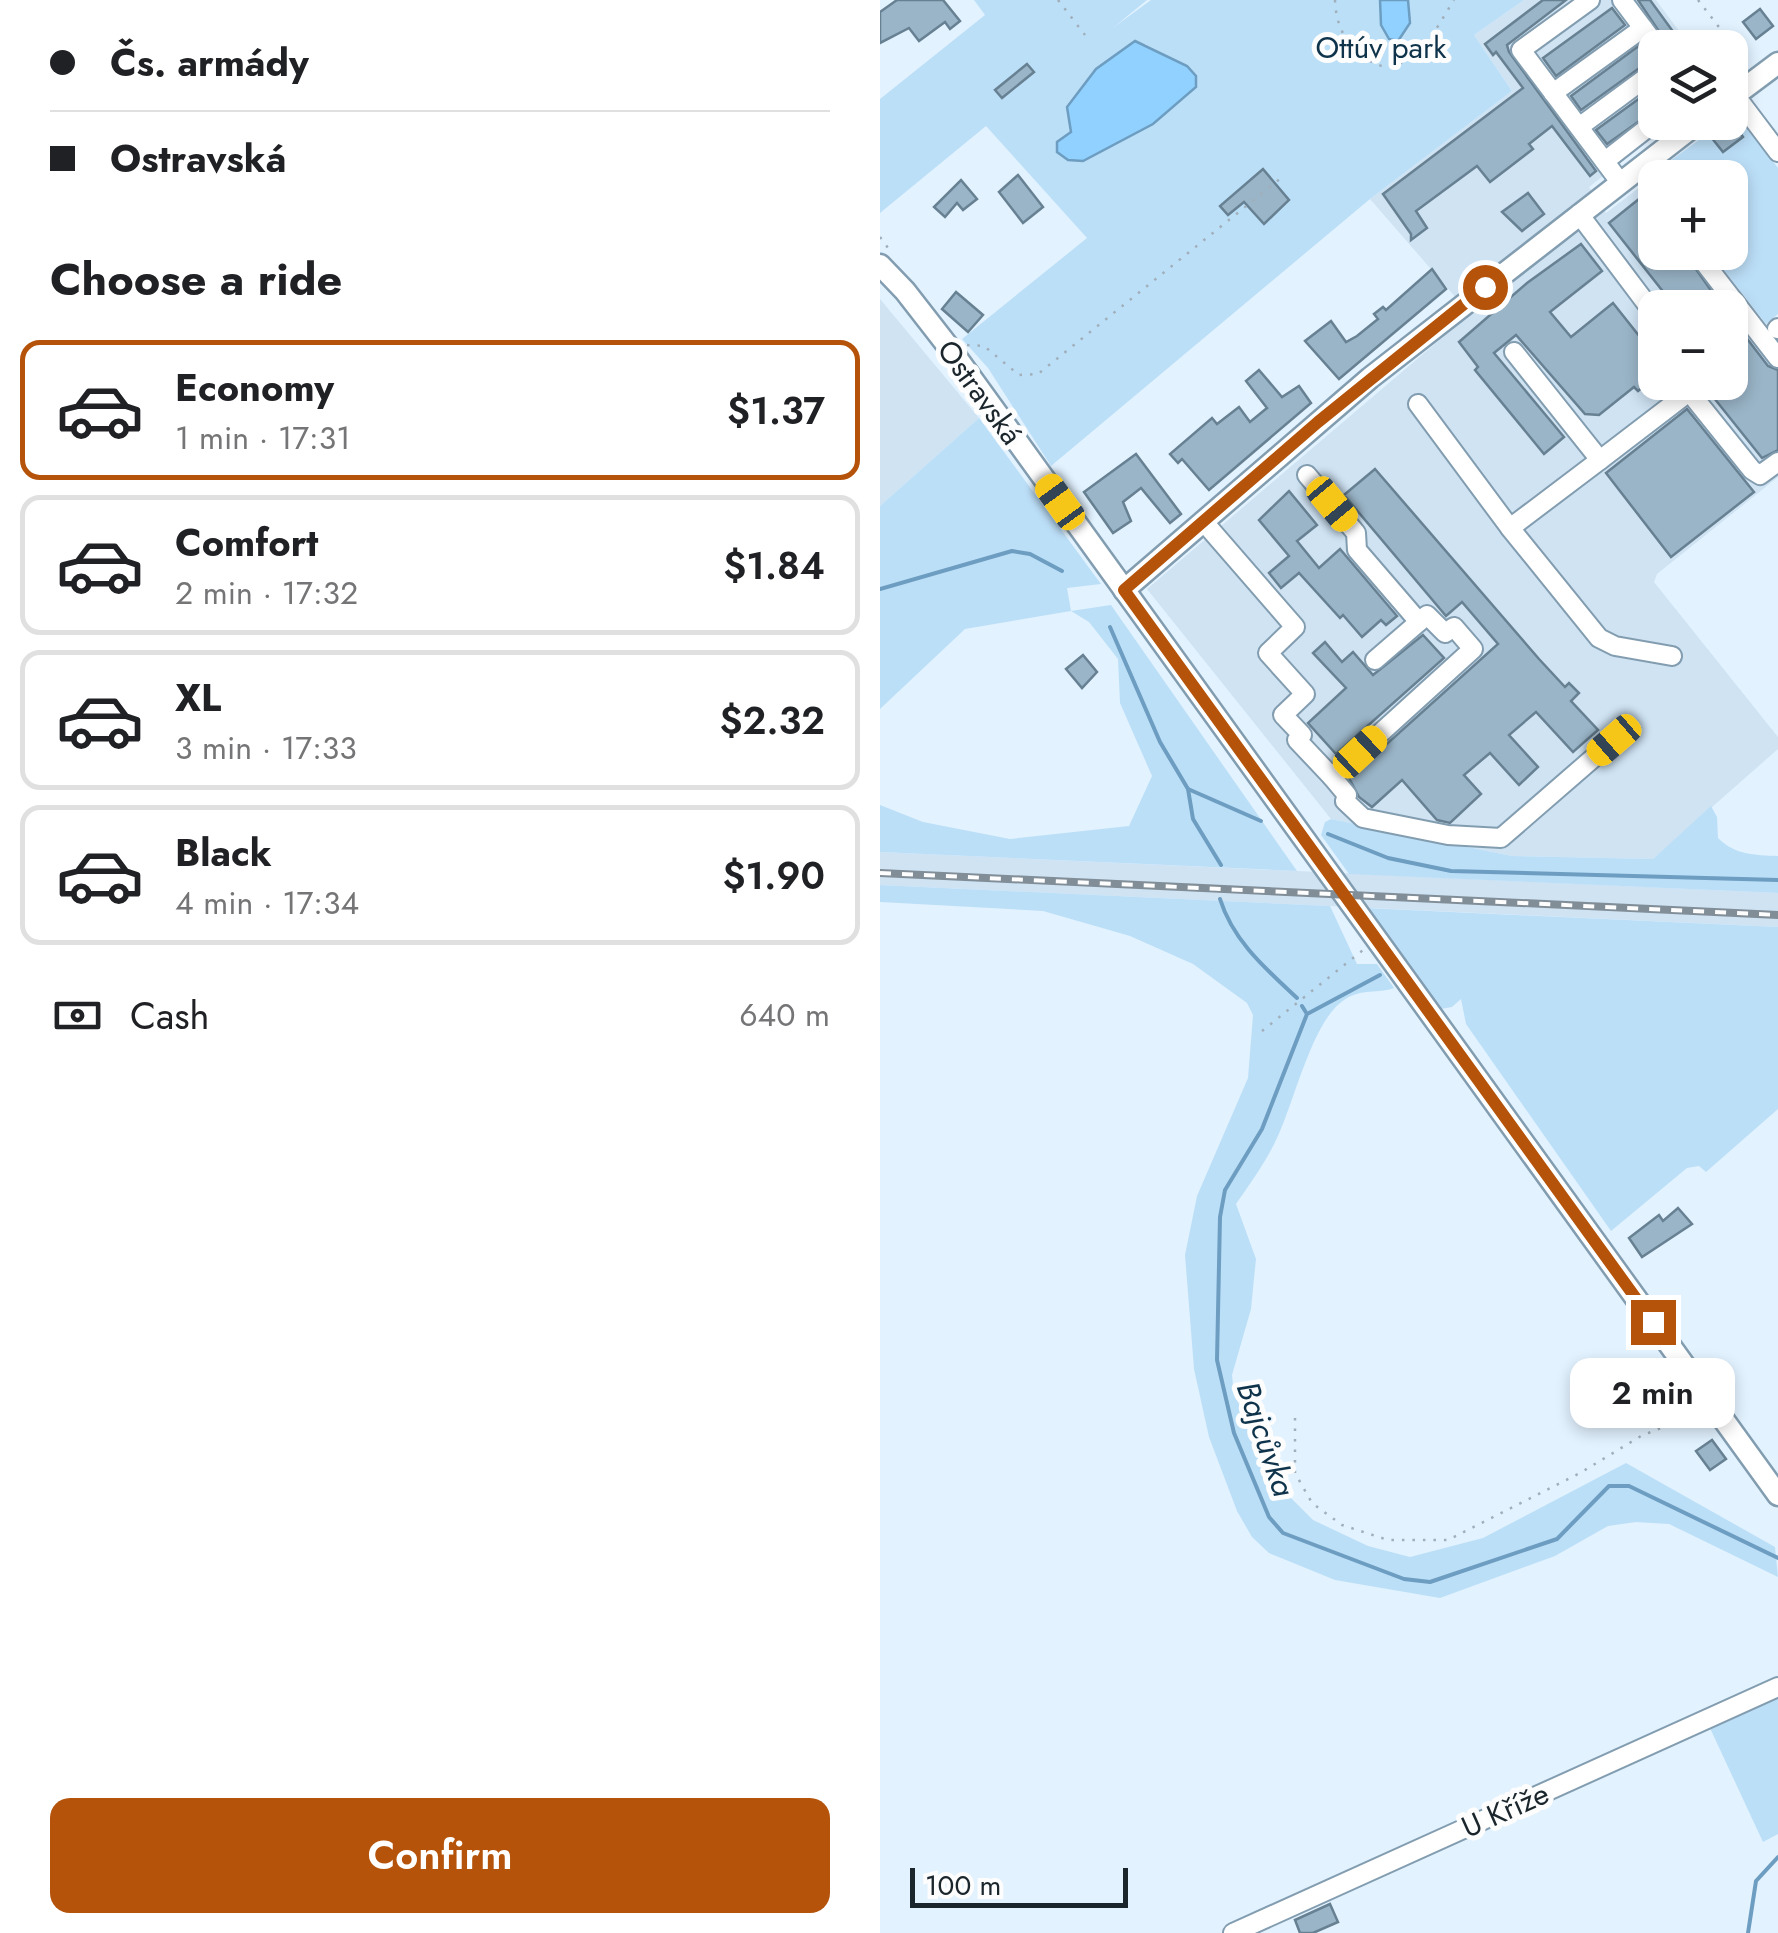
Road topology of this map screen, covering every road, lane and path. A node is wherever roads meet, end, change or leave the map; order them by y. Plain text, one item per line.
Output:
1 (1058, 0) edge
2 (1335, 0) edge
3 (1454, 0) edge
4 (1590, 0) edge
5 (1622, 0) edge
6 (1698, 0) edge
7 (1643, 28) joint
8 (1085, 35) dead end
9 (1778, 63) edge
10 (1758, 78) junction
11 (1638, 84) edge
12 (1748, 85) edge
13 (1553, 93) junction
14 (1748, 116) edge
15 (1579, 128) junction
16 (1638, 135) edge
17 (1675, 140) edge
18 (1778, 152) edge
19 (1604, 161) junction
20 (1281, 178) dead end
21 (1620, 182) junction
22 (1579, 214) junction
23 (880, 266) edge
24 (1710, 270) edge
25 (1638, 292) edge
26 (1514, 352) dead end
27 (954, 354) junction
28 (1778, 358) edge
29 (1678, 400) edge
30 (1699, 400) edge
31 (1418, 404) dead end
32 (1600, 460) junction
33 (1778, 462) edge
34 (1308, 475) dead end
35 (1204, 521) junction
36 (1510, 528) junction
37 (1124, 590) junction
38 (1418, 622) junction
39 (1672, 656) dead end
40 (1376, 660) dead end
41 (1614, 740) dead end
42 (1332, 777) junction
43 (1376, 940) junction
44 (1262, 1031) dead end
45 (1712, 1404) junction
46 (1295, 1418) dead end
47 (1778, 1495) edge
48 (1778, 1687) edge
49 (1232, 1933) edge

1 - 8 path
2 - 3 path
4 - 13 street
5 - 7 street
6 - 10 path
7 - 13 street
9 - 10 main road
10 - 12 main road
11 - 15 street
13 - 15 street
14 - 18 street
15 - 19 street
16 - 19 street
17 - 21 main road
19 - 21 street
20 - 27 path
21 - 22 main road
22 - 25 street
22 - 35 main road
23 - 27 main road, Ostravská
24 - 28 street
26 - 32 street
27 - 37 main road, Ostravská
29 - 32 street
30 - 33 street
31 - 36 street
32 - 36 street
34 - 38 street
35 - 37 main road
35 - 42 street
36 - 39 street
37 - 43 main road, Ostravská
38 - 40 street
38 - 42 street
41 - 42 street
43 - 44 path
43 - 45 main road, Ostravská
45 - 46 path
45 - 47 main road, Ostravská
48 - 49 street, U Kříže

